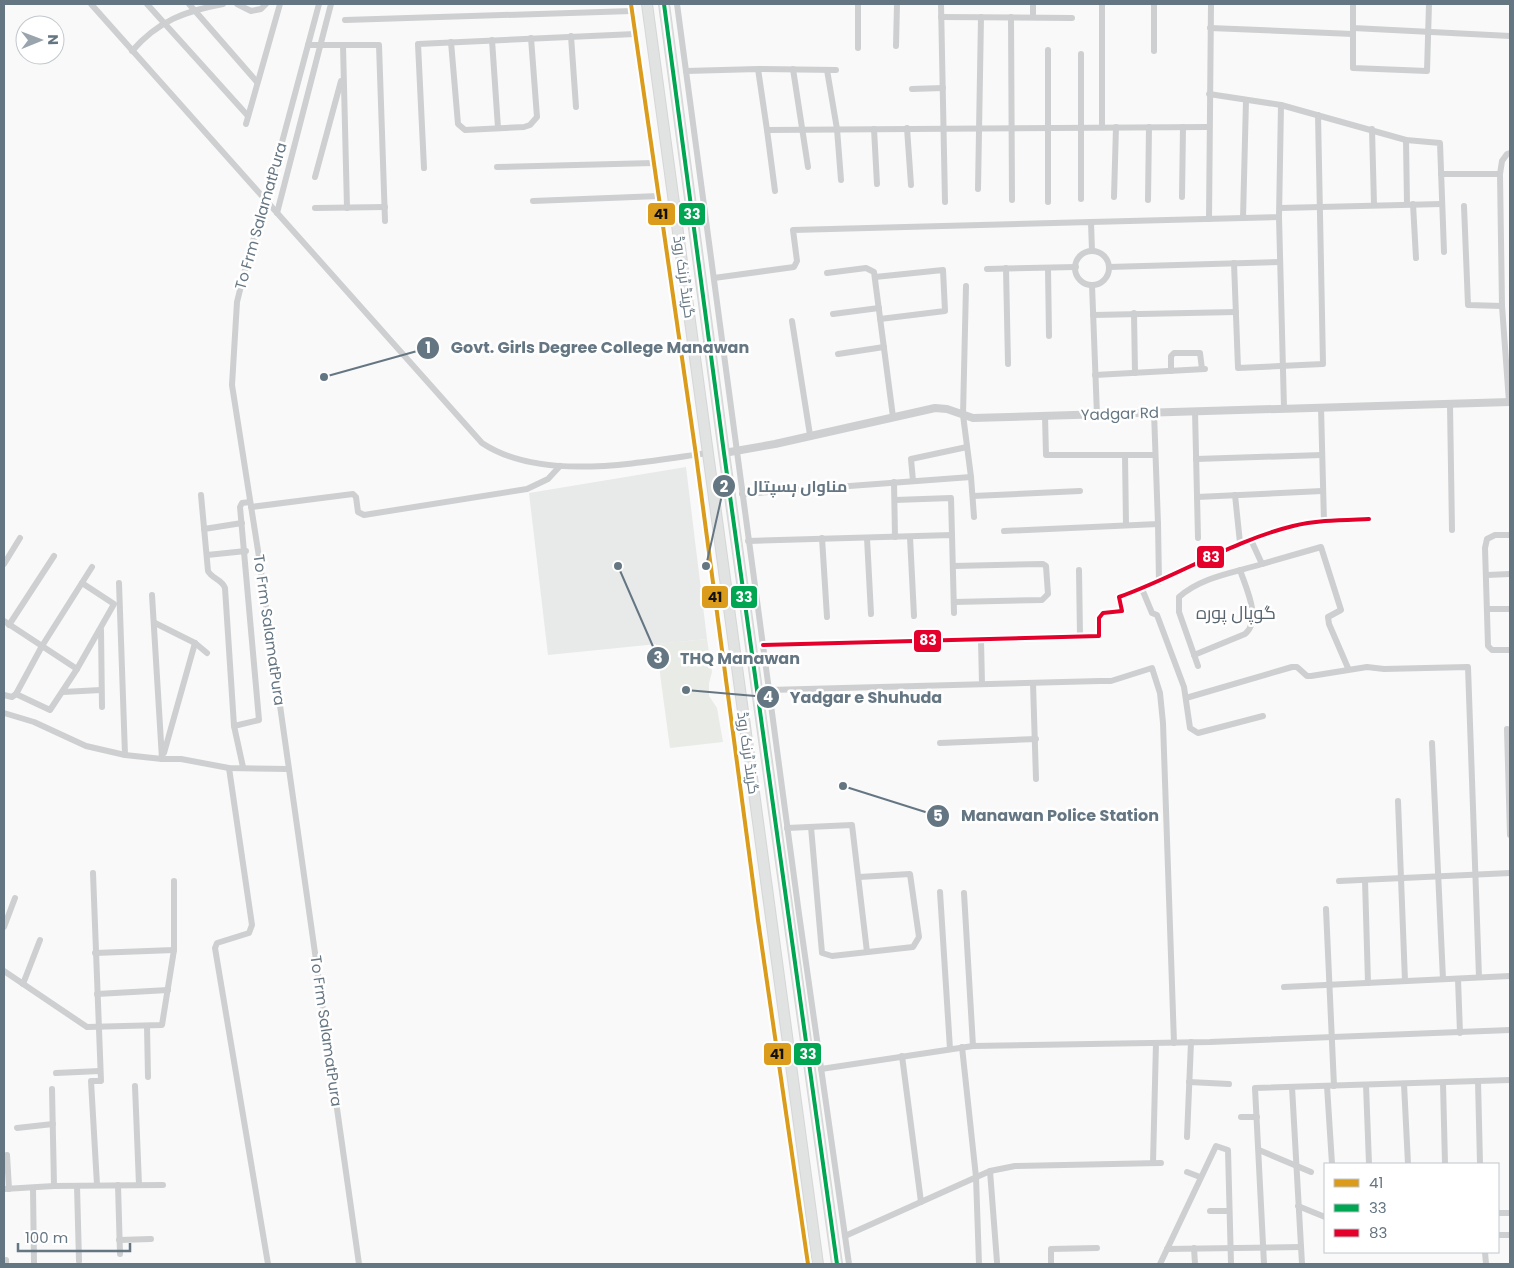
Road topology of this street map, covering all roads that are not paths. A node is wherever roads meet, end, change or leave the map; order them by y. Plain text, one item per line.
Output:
1 (91, 4) edge
2 (147, 4) edge
3 (189, 4) edge
4 (223, 4) edge
5 (238, 4) edge
6 (266, 4) edge
7 (280, 4) edge
8 (319, 4) edge
9 (331, 4) edge
10 (647, 4) edge
11 (664, 4) edge
12 (677, 4) edge
13 (858, 4) edge
14 (897, 4) edge
15 (941, 4) edge
16 (1033, 4) edge
17 (1102, 4) edge
18 (1154, 4) edge
19 (1211, 4) edge
20 (1352, 4) edge
21 (1429, 4) edge
22 (632, 7) edge
23 (194, 10) junction
24 (941, 17) junction
25 (981, 17) junction
26 (1011, 17) junction
27 (1033, 17) junction
28 (1072, 18) dead end
29 (345, 20) dead end
30 (164, 22) junction
31 (1210, 28) junction
32 (1353, 31) junction
33 (1428, 32) junction
34 (635, 34) junction
35 (571, 36) junction
36 (1510, 36) edge
37 (531, 38) junction
38 (492, 40) junction
39 (451, 42) junction
40 (308, 45) junction
41 (343, 45) junction
42 (320, 46) junction
43 (896, 46) dead end
44 (858, 48) dead end
45 (1048, 50) dead end
46 (132, 51) junction
47 (1154, 51) dead end
48 (1081, 54) dead end
49 (758, 69) junction
50 (794, 69) junction
51 (827, 70) junction
52 (836, 70) dead end
53 (686, 71) junction
54 (344, 73) junction
55 (257, 82) junction
56 (943, 88) junction
57 (912, 89) dead end
58 (1209, 94) junction
59 (1246, 100) junction
60 (1281, 105) junction
61 (576, 107) dead end
62 (1318, 115) junction
63 (248, 116) junction
64 (246, 124) dead end
65 (1079, 127) junction
66 (1102, 127) junction
67 (1116, 127) junction
68 (1149, 127) junction
69 (1183, 127) junction
70 (1208, 127) junction
71 (498, 128) junction
72 (907, 128) junction
73 (944, 128) junction
74 (979, 128) junction
75 (1012, 128) junction
76 (1047, 128) junction
77 (802, 129) junction
78 (837, 129) junction
79 (874, 129) junction
80 (1372, 129) junction
81 (767, 130) junction
82 (1406, 140) junction
83 (1510, 153) edge
84 (654, 163) junction
85 (497, 167) dead end
86 (808, 167) dead end
87 (424, 168) dead end
88 (1440, 174) junction
89 (1500, 174) junction
90 (315, 177) dead end
91 (841, 180) dead end
92 (877, 184) dead end
93 (911, 185) dead end
94 (978, 189) dead end
95 (775, 191) dead end
96 (659, 196) junction
97 (1114, 197) dead end
98 (1182, 197) dead end
99 (1081, 199) dead end
100 (1012, 200) dead end
101 (1148, 200) dead end
102 (533, 201) dead end
103 (266, 202) junction
104 (945, 202) dead end
105 (1048, 202) dead end
106 (1410, 204) junction
107 (1442, 204) junction
108 (1374, 205) junction
109 (1464, 206) dead end
110 (385, 207) junction
111 (1318, 207) junction
112 (315, 208) dead end
113 (346, 208) junction
114 (1280, 208) junction
115 (277, 213) junction
116 (1280, 217) junction
117 (1243, 218) junction
118 (1209, 219) junction
119 (385, 221) dead end
120 (1091, 222) junction
121 (1092, 251) junction
122 (1444, 252) dead end
123 (1416, 258) dead end
124 (1280, 262) junction
125 (1234, 263) junction
126 (1076, 267) junction
127 (1109, 267) junction
128 (1006, 268) junction
129 (1048, 268) junction
130 (987, 269) dead end
131 (827, 273) dead end
132 (714, 278) junction
133 (875, 278) junction
134 (1092, 284) junction
135 (966, 286) dead end
136 (1502, 306) junction
137 (879, 308) junction
138 (1236, 312) junction
139 (1134, 313) junction
140 (833, 314) dead end
141 (1093, 315) junction
142 (880, 319) junction
143 (792, 321) dead end
144 (1050, 336) dead end
145 (884, 347) junction
146 (838, 354) dead end
147 (1008, 364) dead end
148 (1282, 366) junction
149 (1171, 371) junction
150 (1135, 373) junction
151 (1095, 375) junction
152 (1510, 402) edge
153 (1450, 405) junction
154 (1321, 407) junction
155 (1284, 408) junction
156 (1194, 411) junction
157 (1154, 412) junction
158 (963, 415) junction
159 (1097, 415) junction
160 (1045, 416) junction
161 (893, 417) junction
162 (810, 435) junction
163 (967, 447) junction
164 (736, 451) junction
165 (708, 453) junction
166 (724, 453) junction
167 (696, 455) junction
168 (1124, 455) junction
169 (1155, 455) junction
170 (1322, 455) junction
171 (1196, 460) junction
172 (560, 466) junction
173 (971, 477) junction
174 (913, 481) junction
175 (894, 482) junction
176 (1080, 491) dead end
177 (1322, 491) junction
178 (742, 494) junction
179 (201, 495) dead end
180 (1235, 495) junction
181 (973, 496) junction
182 (1197, 497) junction
183 (895, 500) junction
184 (251, 505) junction
185 (974, 517) dead end
186 (1369, 519) dead end
187 (1324, 522) junction
188 (242, 523) junction
189 (1158, 524) junction
190 (1126, 525) junction
191 (204, 528) junction
192 (718, 530) junction
193 (1452, 530) dead end
194 (706, 531) junction
195 (1004, 531) dead end
196 (1510, 535) edge
197 (952, 536) junction
198 (895, 537) junction
199 (910, 537) junction
200 (20, 538) dead end
201 (822, 538) junction
202 (867, 538) junction
203 (1198, 538) dead end
204 (748, 540) junction
205 (1251, 540) junction
206 (1240, 544) junction
207 (246, 551) junction
208 (207, 555) junction
209 (54, 556) dead end
210 (4, 564) edge
211 (1262, 564) junction
212 (953, 566) junction
213 (92, 567) dead end
214 (1079, 570) dead end
215 (1240, 570) junction
216 (1510, 574) edge
217 (1486, 575) junction
218 (1159, 582) junction
219 (82, 583) junction
220 (119, 584) dead end
221 (1142, 589) junction
222 (152, 595) dead end
223 (954, 602) junction
224 (1510, 608) edge
225 (1487, 609) junction
226 (954, 613) dead end
227 (871, 614) dead end
228 (914, 616) dead end
229 (828, 617) dead end
230 (6, 623) edge
231 (155, 623) junction
232 (100, 629) junction
233 (1080, 636) junction
234 (980, 640) junction
235 (195, 644) junction
236 (763, 645) junction
237 (42, 646) junction
238 (1510, 650) edge
239 (207, 653) dead end
240 (1194, 655) junction
241 (1198, 666) dead end
242 (1348, 668) junction
243 (78, 669) junction
244 (982, 684) junction
245 (1033, 684) junction
246 (756, 685) junction
247 (740, 688) junction
248 (102, 690) junction
249 (769, 690) junction
250 (63, 692) junction
251 (16, 694) junction
252 (4, 695) edge
253 (1186, 698) junction
254 (102, 707) dead end
255 (4, 713) edge
256 (1263, 716) dead end
257 (234, 726) junction
258 (1506, 729) dead end
259 (1036, 739) junction
260 (940, 743) dead end
261 (1432, 743) dead end
262 (125, 755) junction
263 (162, 759) junction
264 (242, 767) junction
265 (229, 768) junction
266 (288, 769) junction
267 (1036, 779) dead end
268 (1398, 801) dead end
269 (756, 809) junction
270 (744, 811) junction
271 (811, 827) junction
272 (788, 828) junction
273 (1510, 835) edge
274 (92, 873) dead end
275 (1510, 873) edge
276 (1475, 875) junction
277 (1438, 876) junction
278 (859, 877) junction
279 (1401, 878) junction
280 (1365, 880) junction
281 (174, 881) dead end
282 (1340, 881) dead end
283 (940, 892) dead end
284 (964, 893) dead end
285 (15, 898) dead end
286 (1326, 909) dead end
287 (4, 927) edge
288 (40, 940) dead end
289 (174, 950) junction
290 (867, 952) junction
291 (95, 953) junction
292 (4, 971) edge
293 (1510, 976) edge
294 (1479, 978) junction
295 (1443, 979) junction
296 (1458, 979) junction
297 (1405, 981) junction
298 (1368, 983) junction
299 (23, 984) junction
300 (1329, 985) junction
301 (1284, 988) dead end
302 (168, 990) junction
303 (97, 994) junction
304 (147, 1026) junction
305 (98, 1028) junction
306 (1510, 1030) edge
307 (1460, 1033) junction
308 (1332, 1037) junction
309 (1191, 1042) junction
310 (1156, 1043) junction
311 (1174, 1043) junction
312 (973, 1046) junction
313 (962, 1047) junction
314 (950, 1049) junction
315 (902, 1056) junction
316 (821, 1069) junction
317 (100, 1071) junction
318 (56, 1073) dead end
319 (148, 1077) dead end
320 (1510, 1080) edge
321 (1478, 1081) junction
322 (1189, 1082) junction
323 (1443, 1082) junction
324 (1229, 1084) dead end
325 (1404, 1084) junction
326 (1366, 1085) junction
327 (135, 1086) dead end
328 (1330, 1086) junction
329 (1292, 1087) junction
330 (52, 1089) dead end
331 (1241, 1117) dead end
332 (1257, 1117) junction
333 (53, 1124) junction
334 (17, 1128) dead end
335 (1187, 1138) dead end
336 (1258, 1150) junction
337 (6, 1155) dead end
338 (1153, 1163) junction
339 (1161, 1163) dead end
340 (1332, 1163) edge
341 (1370, 1163) edge
342 (1408, 1163) edge
343 (1445, 1163) edge
344 (1480, 1163) edge
345 (1297, 1166) junction
346 (990, 1171) junction
347 (1187, 1172) dead end
348 (1311, 1172) dead end
349 (976, 1177) junction
350 (1200, 1177) junction
351 (97, 1185) junction
352 (118, 1185) junction
353 (139, 1185) junction
354 (163, 1185) dead end
355 (54, 1186) junction
356 (76, 1186) junction
357 (33, 1188) junction
358 (6, 1189) edge
359 (921, 1202) junction
360 (1298, 1206) junction
361 (1210, 1211) dead end
362 (1228, 1211) junction
363 (1324, 1216) edge
364 (845, 1236) junction
365 (151, 1239) dead end
366 (119, 1240) junction
367 (810, 1242) junction
368 (1301, 1246) junction
369 (1263, 1247) junction
370 (1097, 1248) dead end
371 (1194, 1248) junction
372 (1230, 1248) junction
373 (1167, 1249) junction
374 (120, 1254) dead end
375 (79, 1261) dead end
376 (997, 1262) dead end
377 (34, 1263) edge
378 (268, 1264) edge
379 (358, 1264) edge
380 (808, 1264) edge
381 (818, 1264) edge
382 (838, 1264) edge
383 (849, 1264) edge
384 (979, 1264) edge
385 (1051, 1264) edge
386 (1160, 1264) edge
387 (1195, 1264) edge
388 (1231, 1264) edge
389 (1264, 1264) edge
390 (1302, 1264) edge

1 - 46 street
2 - 30 street
3 - 23 street
4 - 23 street
5 - 6 street
7 - 55 street
8 - 40 street, To Frm SalamatPura
9 - 42 street
10 - 165 highway, گرینڈ ٹرنک روڈ
11 - 166 highway, گرینڈ ٹرنک روڈ
12 - 53 street
13 - 44 street
14 - 43 street
15 - 24 street
16 - 27 street
17 - 66 street
18 - 47 street
19 - 31 street
20 - 32 street
21 - 33 street
22 - 29 street
22 - 34 street
23 - 30 street
23 - 55 street
24 - 25 street
24 - 56 street
25 - 26 street
25 - 74 street
26 - 27 street
26 - 75 street
27 - 28 street
30 - 46 street
30 - 63 street
31 - 32 street
31 - 58 street
32 - 33 street
32 - 33 street
33 - 36 street
34 - 35 street
34 - 84 street
35 - 37 street
35 - 61 street
37 - 38 street
37 - 71 street
38 - 39 street
38 - 71 street
39 - 71 street
39 - 87 street
40 - 42 street
40 - 103 street, To Frm SalamatPura
41 - 42 street
41 - 54 street
41 - 110 street
42 - 115 street
45 - 76 street
46 - 103 street
48 - 65 street
49 - 50 street
49 - 53 street
49 - 81 street
50 - 51 street
50 - 77 street
51 - 52 street
51 - 78 street
53 - 132 street
54 - 90 street
54 - 113 street
55 - 63 street
56 - 57 street
56 - 73 street
58 - 59 street
58 - 70 street
59 - 60 street
59 - 117 street
60 - 62 street
60 - 114 street
62 - 80 street
62 - 111 street
63 - 64 street
65 - 66 street
65 - 76 street
65 - 99 street
66 - 67 street
67 - 68 street
67 - 97 street
68 - 69 street
68 - 101 street
69 - 70 street
69 - 98 street
70 - 118 street
72 - 73 street
72 - 79 street
72 - 93 street
73 - 74 street
73 - 104 street
74 - 75 street
74 - 94 street
75 - 76 street
75 - 100 street
76 - 105 street
77 - 78 street
77 - 81 street
77 - 86 street
78 - 79 street
78 - 91 street
79 - 92 street
80 - 82 street
80 - 108 street
81 - 95 street
82 - 88 street
82 - 106 street
83 - 89 street
84 - 85 street
84 - 96 street
88 - 89 street
88 - 107 street
89 - 136 street
96 - 102 street
96 - 167 street
103 - 115 street
103 - 184 street, To Frm SalamatPura
106 - 107 street
106 - 108 street
106 - 123 street
107 - 122 street
108 - 111 street
109 - 136 street
110 - 113 street
110 - 119 street
111 - 114 street
111 - 148 street
112 - 113 street
114 - 116 street
115 - 172 street
116 - 117 street
116 - 124 street
117 - 118 street
118 - 120 street
120 - 121 street
120 - 132 street
121 - 126 street
121 - 127 street
124 - 125 street
124 - 148 street
125 - 127 street
125 - 138 street
126 - 129 street
126 - 134 street
127 - 134 street
128 - 129 street
128 - 130 street
128 - 147 street
129 - 144 street
131 - 133 street
132 - 164 street
133 - 137 street
133 - 142 street
134 - 141 street
135 - 158 street
136 - 152 street
137 - 140 street
137 - 142 street
138 - 139 street
138 - 148 street
139 - 141 street
139 - 150 street
141 - 151 street
142 - 145 street
143 - 162 street
145 - 146 street
145 - 161 street
148 - 155 street
149 - 149 street
149 - 150 street
150 - 151 street
151 - 159 street
152 - 153 street, Yadgar Rd
153 - 154 street, Yadgar Rd
153 - 193 street
154 - 155 street, Yadgar Rd
154 - 170 street
155 - 156 street, Yadgar Rd
156 - 157 street, Yadgar Rd
156 - 171 street
157 - 159 street, Yadgar Rd
157 - 169 street
158 - 160 street, Yadgar Rd
158 - 161 street, Yadgar Rd
158 - 163 street
159 - 160 street, Yadgar Rd
160 - 168 street
161 - 162 street, Yadgar Rd
162 - 164 street, Yadgar Rd
163 - 173 street
163 - 174 street
164 - 166 street, Yadgar Rd
164 - 178 street
165 - 167 street
165 - 192 highway, گرینڈ ٹرنک روڈ
166 - 246 highway, گرینڈ ٹرنک روڈ
167 - 172 street
167 - 194 street
168 - 169 street
168 - 190 street
169 - 189 street
170 - 171 street
170 - 177 street
171 - 182 street
172 - 184 street
173 - 174 street
173 - 181 street
174 - 175 street
175 - 178 street
175 - 183 street
176 - 181 street
177 - 180 street
177 - 187 street
178 - 204 street
179 - 191 street
180 - 182 street
180 - 206 street
181 - 185 street
182 - 203 street
183 - 197 street
183 - 198 street
184 - 188 street
184 - 266 street, To Frm SalamatPura
186 - 187 street
187 - 205 street
188 - 191 street
188 - 207 street
189 - 190 street
189 - 218 street
190 - 195 street
191 - 208 street
192 - 194 street
192 - 247 highway, گرینڈ ٹرنک روڈ
194 - 270 street
196 - 217 street
197 - 199 street
197 - 212 street
198 - 199 street
198 - 202 street
199 - 228 street
200 - 210 street
201 - 202 street
201 - 204 street
201 - 229 street
202 - 227 street
204 - 236 street
205 - 206 street
205 - 211 street
206 - 218 street
207 - 208 street
207 - 257 street
208 - 257 street
209 - 230 street
211 - 215 street
211 - 242 street
212 - 223 street
212 - 223 street
213 - 219 street
214 - 233 street
215 - 240 street
215 - 240 street
216 - 217 street
217 - 225 street
218 - 221 street
219 - 232 street
219 - 237 street
220 - 262 street
221 - 233 street
221 - 253 street
222 - 231 street
223 - 226 street
224 - 225 street
225 - 238 street
230 - 237 street
231 - 235 street
231 - 263 street
232 - 243 street
232 - 248 street
233 - 234 street
234 - 236 street
234 - 244 street
235 - 239 street
235 - 263 street
236 - 249 street
237 - 243 street
237 - 251 street
240 - 241 street
242 - 253 street
242 - 276 street
243 - 250 street
244 - 245 street
244 - 249 street
245 - 259 street
245 - 311 street
246 - 247 highway
246 - 382 highway, گرینڈ ٹرنک روڈ
247 - 269 highway, گرینڈ ٹرنک روڈ
248 - 250 street
248 - 254 street
249 - 272 street
250 - 251 street
251 - 252 street
253 - 256 street
255 - 262 street
257 - 264 street
258 - 273 street
259 - 260 street
259 - 267 street
261 - 277 street
262 - 263 street
263 - 265 street
264 - 265 street
264 - 266 street
265 - 378 street
266 - 379 street, To Frm SalamatPura
268 - 279 street
269 - 270 street
269 - 367 highway, گرینڈ ٹرنک روڈ
270 - 367 street
271 - 272 street
271 - 278 street
271 - 290 street
272 - 316 street
274 - 291 street
275 - 276 street
276 - 277 street
276 - 294 street
277 - 279 street
277 - 295 street
278 - 290 street
278 - 290 street
279 - 280 street
279 - 297 street
280 - 282 street
280 - 298 street
281 - 289 street
283 - 314 street
284 - 312 street
285 - 287 street
286 - 300 street
288 - 299 street
289 - 291 street
289 - 302 street
291 - 303 street
292 - 299 street
293 - 294 street
294 - 296 street
295 - 296 street
295 - 297 street
296 - 307 street
297 - 298 street
298 - 300 street
299 - 305 street
300 - 301 street
300 - 308 street
302 - 303 street
302 - 304 street
303 - 305 street
304 - 305 street
304 - 319 street
305 - 317 street
306 - 307 street
307 - 308 street
308 - 309 street
308 - 328 street
309 - 311 street
309 - 322 street
310 - 311 street
310 - 312 street
310 - 338 street
312 - 313 street
313 - 314 street
313 - 349 street
314 - 315 street
315 - 316 street
315 - 359 street
316 - 364 street
317 - 318 street
317 - 351 street
320 - 321 street
321 - 323 street
321 - 344 street
322 - 324 street
322 - 335 street
323 - 325 street
323 - 343 street
325 - 326 street
325 - 342 street
326 - 328 street
326 - 341 street
327 - 353 street
328 - 329 street
328 - 340 street
329 - 332 street
329 - 345 street
330 - 333 street
331 - 332 street
332 - 336 street
333 - 334 street
333 - 355 street
336 - 345 street
336 - 369 street
337 - 358 street
338 - 339 street
338 - 346 street
345 - 348 street
345 - 360 street
346 - 349 street
346 - 376 street
347 - 350 street
349 - 359 street
349 - 384 street
350 - 362 street
350 - 373 street
351 - 352 street
351 - 356 street
352 - 353 street
352 - 366 street
353 - 354 street
355 - 356 street
355 - 357 street
356 - 375 street
357 - 358 street
357 - 377 street
359 - 364 street
360 - 363 street
360 - 368 street
361 - 362 street
362 - 372 street
364 - 383 street
365 - 366 street
366 - 374 street
367 - 380 street
367 - 381 highway, گرینڈ ٹرنک روڈ
368 - 369 street
368 - 390 street
369 - 372 street
369 - 389 street
370 - 385 street
371 - 372 street
371 - 373 street
371 - 387 street
372 - 388 street
373 - 386 street

